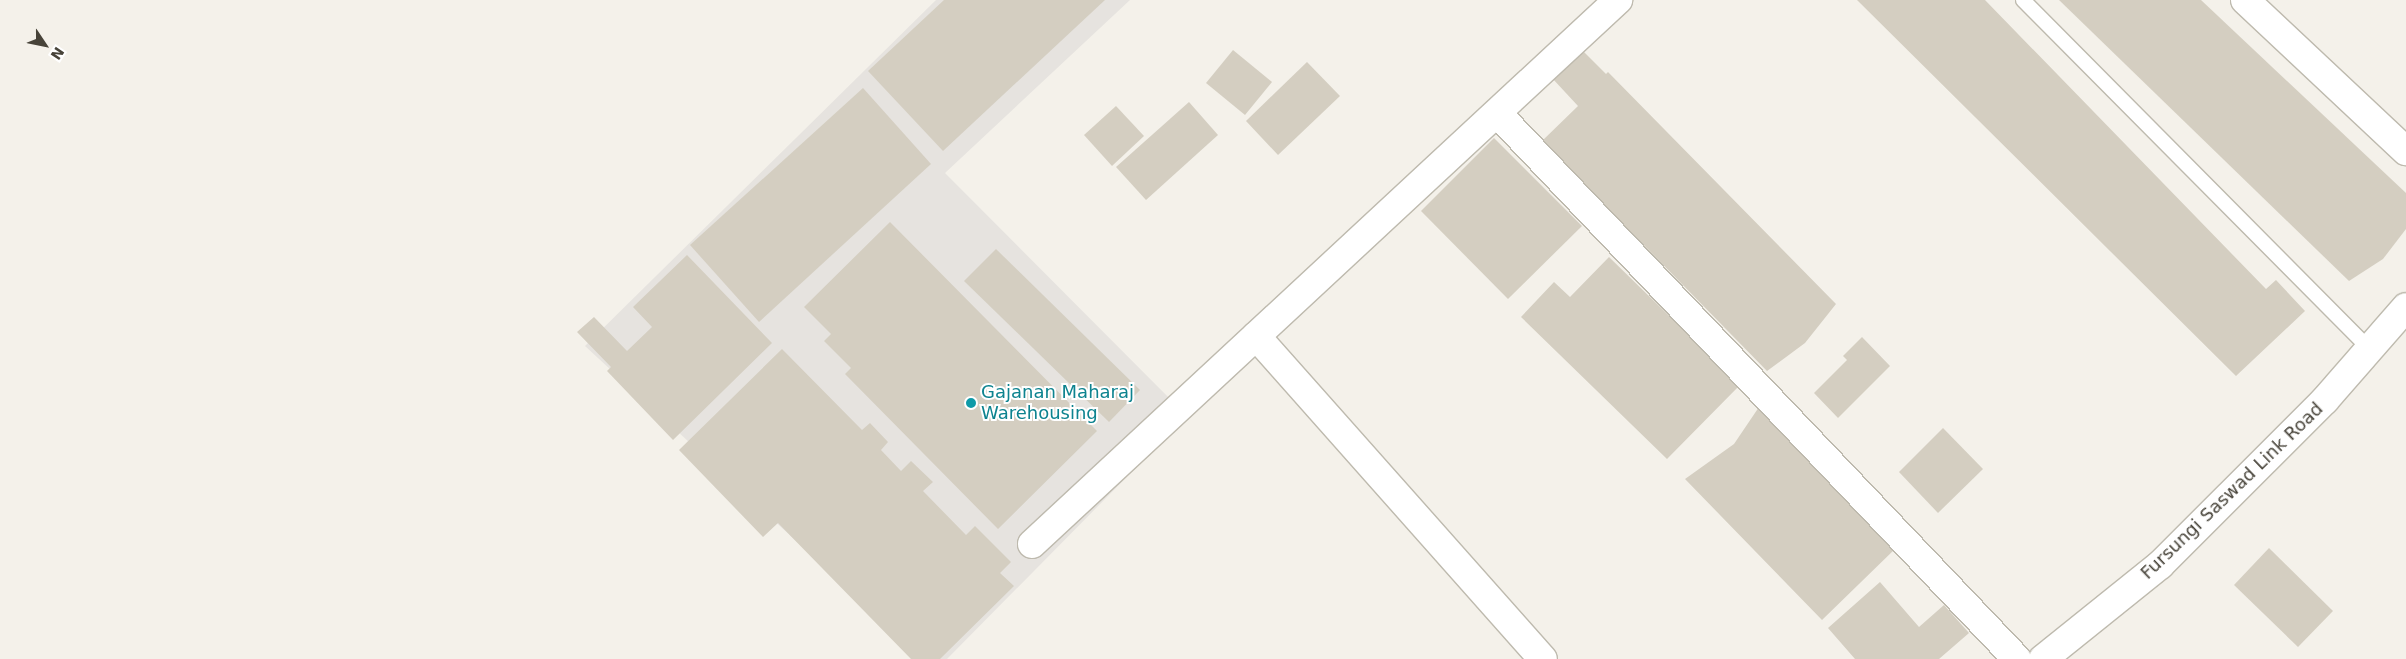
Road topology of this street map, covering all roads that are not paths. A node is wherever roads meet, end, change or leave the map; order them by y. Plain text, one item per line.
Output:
1 (2023, 0) edge
2 (2245, 0) edge
3 (1611, 2) edge
4 (1497, 113) junction
5 (2406, 151) edge
6 (2405, 308) edge
7 (1256, 336) junction
8 (2370, 349) junction
9 (1032, 544) dead end
10 (1543, 659) edge
11 (2017, 659) edge
12 (2043, 659) edge

1 - 8 lane
2 - 5 street
3 - 4 street
4 - 7 street
4 - 11 street
6 - 8 street, Fursungi Saswad Link Road
7 - 9 street
7 - 10 street
8 - 12 street, Fursungi Saswad Link Road

